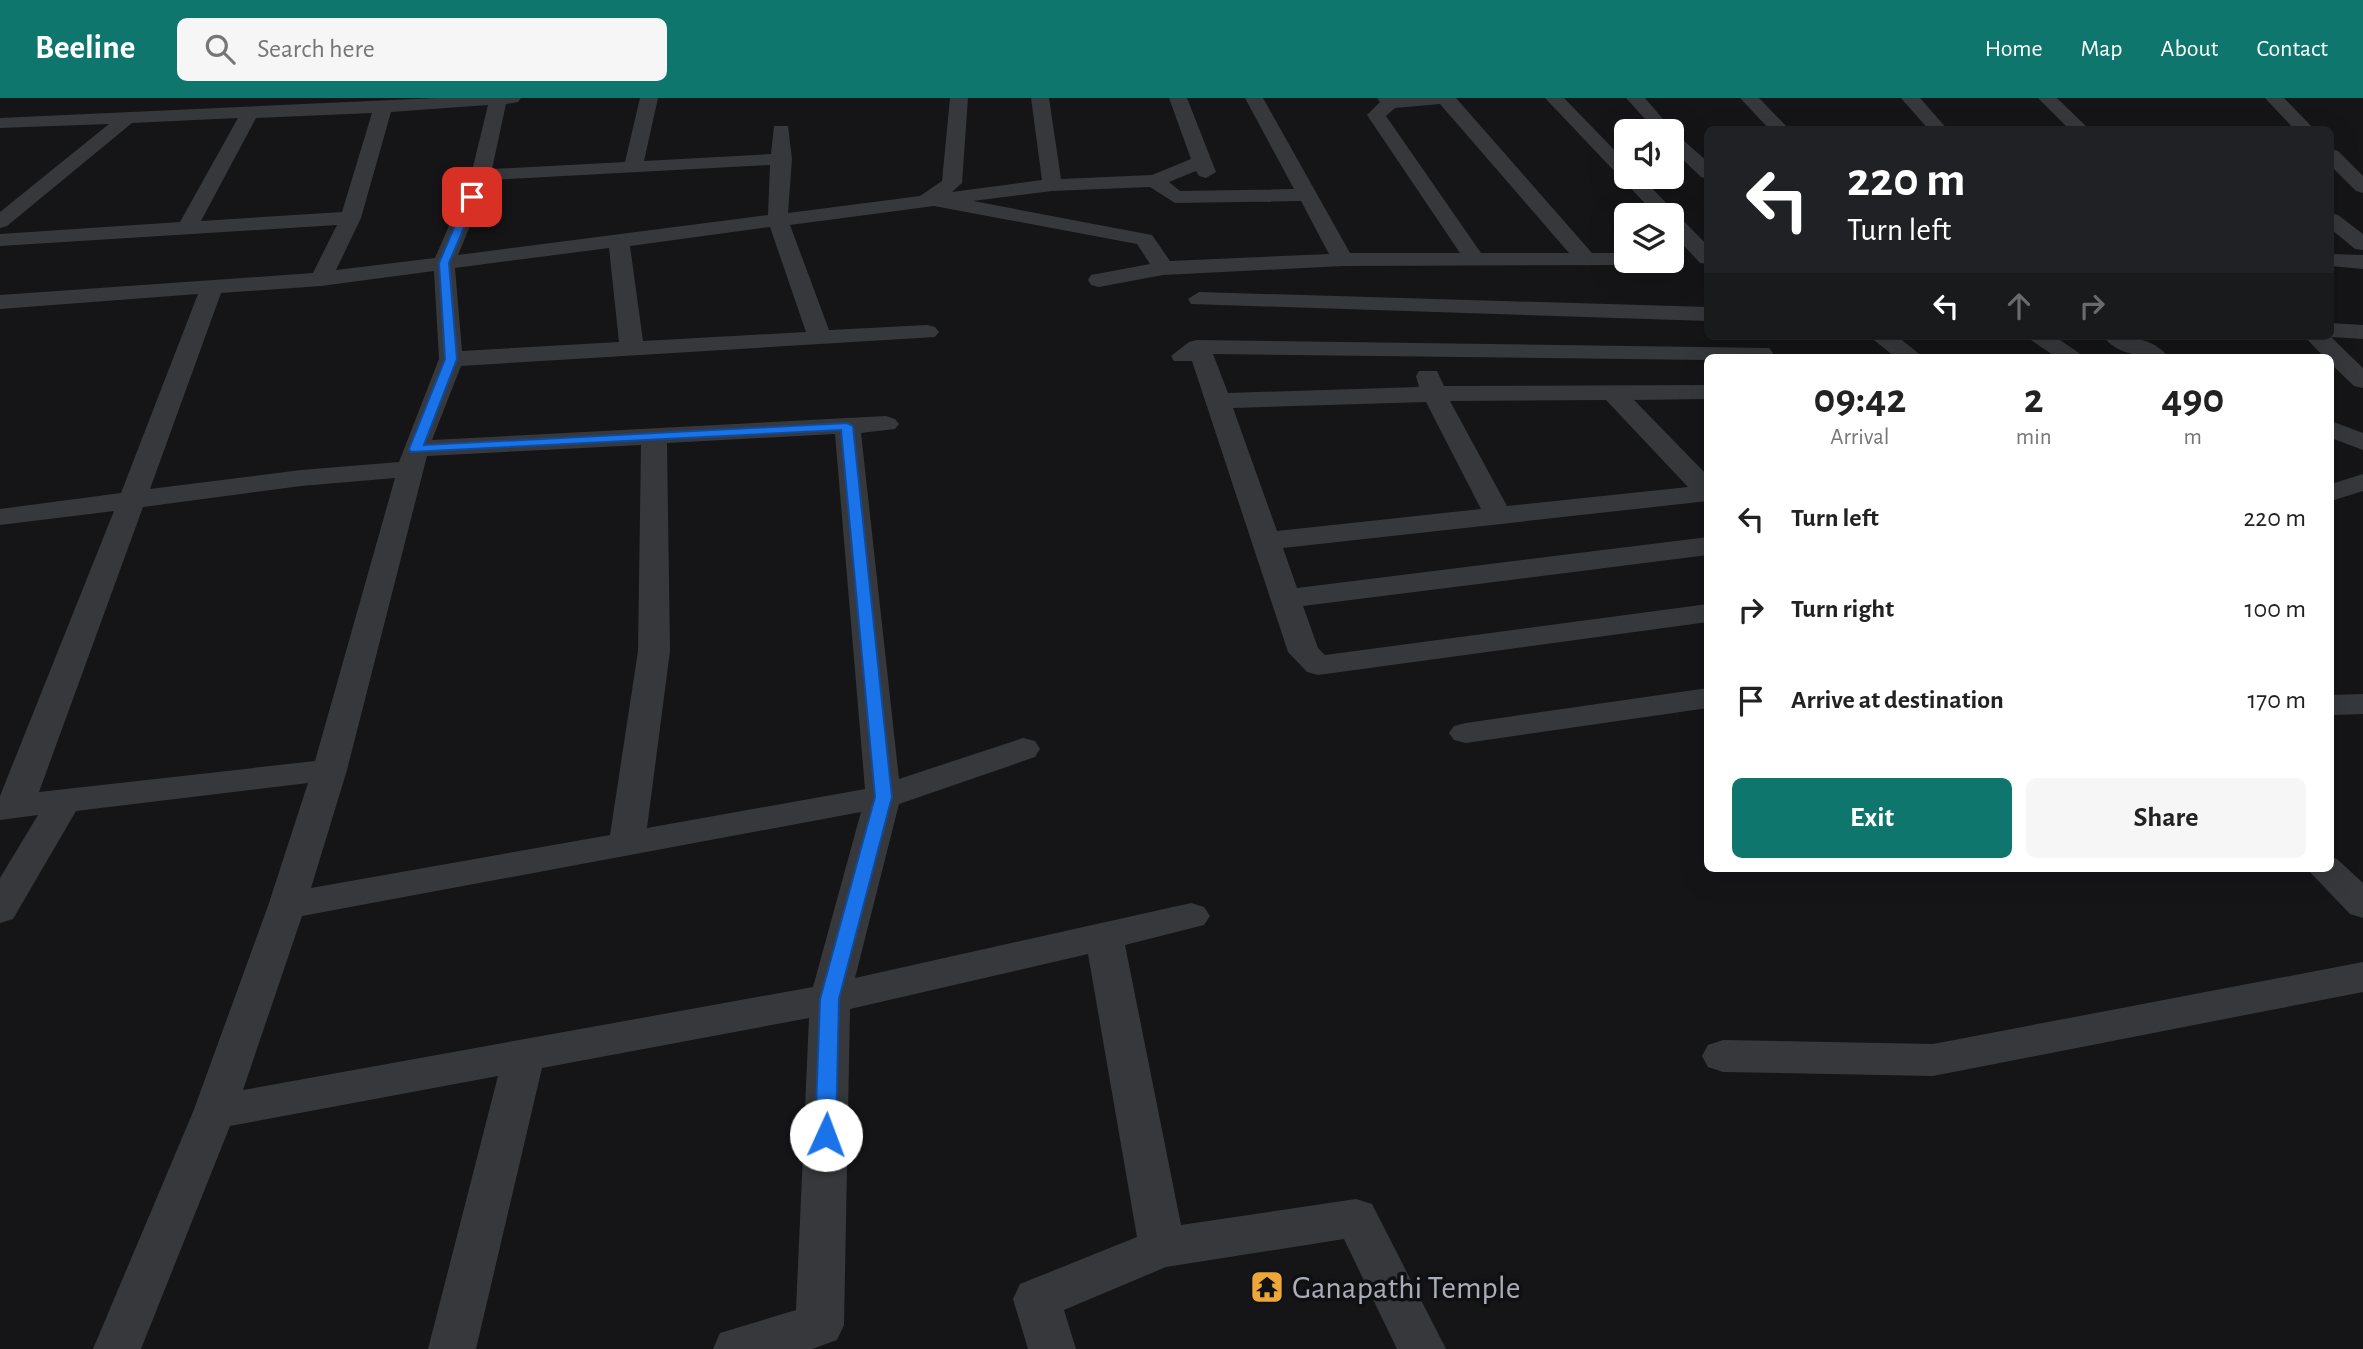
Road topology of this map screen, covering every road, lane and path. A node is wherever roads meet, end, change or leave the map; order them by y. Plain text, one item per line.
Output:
1 (497, 98) edge
2 (512, 98) edge
3 (649, 98) edge
4 (959, 98) edge
5 (1040, 98) edge
6 (1178, 98) edge
7 (1254, 98) edge
8 (1446, 98) edge
9 (1554, 98) edge
10 (1635, 98) edge
11 (1749, 98) edge
12 (1910, 98) edge
13 (2047, 98) edge
14 (2274, 98) edge
15 (1413, 100) edge
16 (1388, 101) edge
17 (383, 107) junction
18 (250, 113) junction
19 (127, 118) junction
20 (1654, 119) edge
21 (0, 123) edge
22 (1777, 126) edge
23 (1935, 126) edge
24 (2077, 126) edge
25 (2302, 126) edge
26 (781, 130) dead end
27 (1684, 149) edge
28 (2334, 158) edge
29 (782, 159) junction
30 (1614, 160) edge
31 (633, 167) junction
32 (1704, 167) edge
33 (481, 176) junction
34 (1155, 181) junction
35 (1052, 185) junction
36 (2363, 187) edge
37 (1642, 189) edge
38 (1310, 195) junction
39 (910, 202) junction
40 (1655, 203) edge
41 (351, 218) junction
42 (778, 220) junction
43 (2334, 221) edge
44 (0, 222) edge
45 (187, 228) junction
46 (1684, 233) edge
47 (0, 240) edge
48 (619, 240) junction
49 (2363, 244) edge
50 (1704, 254) edge
51 (1684, 258) dead end
52 (1704, 258) edge
53 (1614, 259) edge
54 (1343, 260) junction
55 (1586, 260) junction
56 (2334, 260) edge
57 (1404, 261) junction
58 (1476, 261) junction
59 (2363, 262) edge
60 (444, 263) junction
61 (1163, 268) junction
62 (321, 279) junction
63 (1099, 280) dead end
64 (212, 288) junction
65 (1199, 299) dead end
66 (0, 302) edge
67 (1409, 303) junction
68 (1704, 314) edge
69 (2334, 330) edge
70 (927, 332) dead end
71 (2363, 332) edge
72 (820, 340) junction
73 (1887, 340) edge
74 (2044, 340) edge
75 (2123, 340) edge
76 (2320, 340) edge
77 (1418, 348) junction
78 (1758, 349) edge
79 (632, 350) junction
80 (1907, 354) edge
81 (2068, 354) edge
82 (2150, 354) edge
83 (451, 359) junction
84 (2363, 381) edge
85 (1704, 392) edge
86 (1613, 393) junction
87 (1434, 394) junction
88 (1218, 401) junction
89 (886, 424) dead end
90 (847, 426) junction
91 (654, 438) junction
92 (413, 459) junction
93 (2363, 482) edge
94 (1704, 489) edge
95 (2334, 492) edge
96 (1704, 493) edge
97 (130, 499) junction
98 (1498, 515) junction
99 (0, 516) edge
100 (1265, 541) junction
101 (1704, 547) edge
102 (1286, 599) junction
103 (1704, 614) edge
104 (1704, 699) edge
105 (1466, 733) dead end
106 (1023, 749) dead end
107 (330, 771) junction
108 (883, 797) junction
109 (66, 799) junction
110 (8, 807) edge
111 (626, 842) junction
112 (2328, 872) edge
113 (2363, 905) edge
114 (287, 906) junction
115 (0, 910) edge
116 (1191, 916) dead end
117 (1104, 936) junction
118 (2363, 977) edge
119 (830, 999) junction
120 (524, 1055) junction
121 (1723, 1056) dead end
122 (214, 1112) junction
123 (1162, 1248) junction
124 (117, 1349) edge
125 (452, 1349) edge
126 (737, 1349) edge
127 (1052, 1349) edge
128 (1422, 1349) edge

1 - 2 street
1 - 17 street
1 - 33 street
3 - 31 street
4 - 39 street
5 - 35 street
6 - 34 street
7 - 38 street
8 - 15 street
8 - 55 street
9 - 30 street
10 - 20 street
11 - 22 street
12 - 23 street
13 - 24 street
14 - 25 street
15 - 16 street
16 - 58 street
17 - 18 street
17 - 41 street
18 - 19 street
18 - 45 street
19 - 21 street
19 - 44 street
26 - 29 street
27 - 32 street
28 - 36 street
29 - 31 street
29 - 42 street
31 - 33 street
33 - 60 street
34 - 35 street
34 - 38 street
35 - 39 street
37 - 40 street
38 - 54 street
39 - 42 street
39 - 61 street
41 - 45 street
41 - 62 street
42 - 48 street
42 - 72 street
43 - 49 street
45 - 47 street
46 - 50 street
48 - 60 street
48 - 79 street
51 - 52 street
53 - 55 street
54 - 57 street
54 - 61 street
55 - 58 street
56 - 59 street
57 - 58 street
57 - 67 street
60 - 62 street
60 - 83 street
61 - 63 street
62 - 64 street
64 - 66 street
64 - 97 street
65 - 67 street
67 - 68 street
67 - 77 street
69 - 71 street
70 - 72 street
72 - 79 street
73 - 80 street
74 - 81 street
75 - 82 street
76 - 84 street
77 - 78 street
77 - 87 street
77 - 88 street
79 - 83 street
83 - 92 street
85 - 86 street
86 - 87 street
86 - 94 street
87 - 88 street
87 - 98 street
88 - 100 street
89 - 90 street
90 - 91 street
90 - 108 street
91 - 92 street
91 - 111 street
92 - 97 street
92 - 107 street
93 - 95 street
96 - 98 street
97 - 99 street
97 - 110 street
98 - 100 street
100 - 102 street
101 - 102 street
102 - 103 street
104 - 105 street
106 - 108 street
107 - 109 street
107 - 114 street
108 - 111 street
108 - 119 street
109 - 110 street
109 - 115 street
111 - 114 street
112 - 113 street
114 - 122 street
116 - 117 street
117 - 119 street
117 - 123 street
118 - 121 street
119 - 120 street
119 - 126 street
120 - 122 street
120 - 125 street
122 - 124 street
123 - 127 street
123 - 128 street

